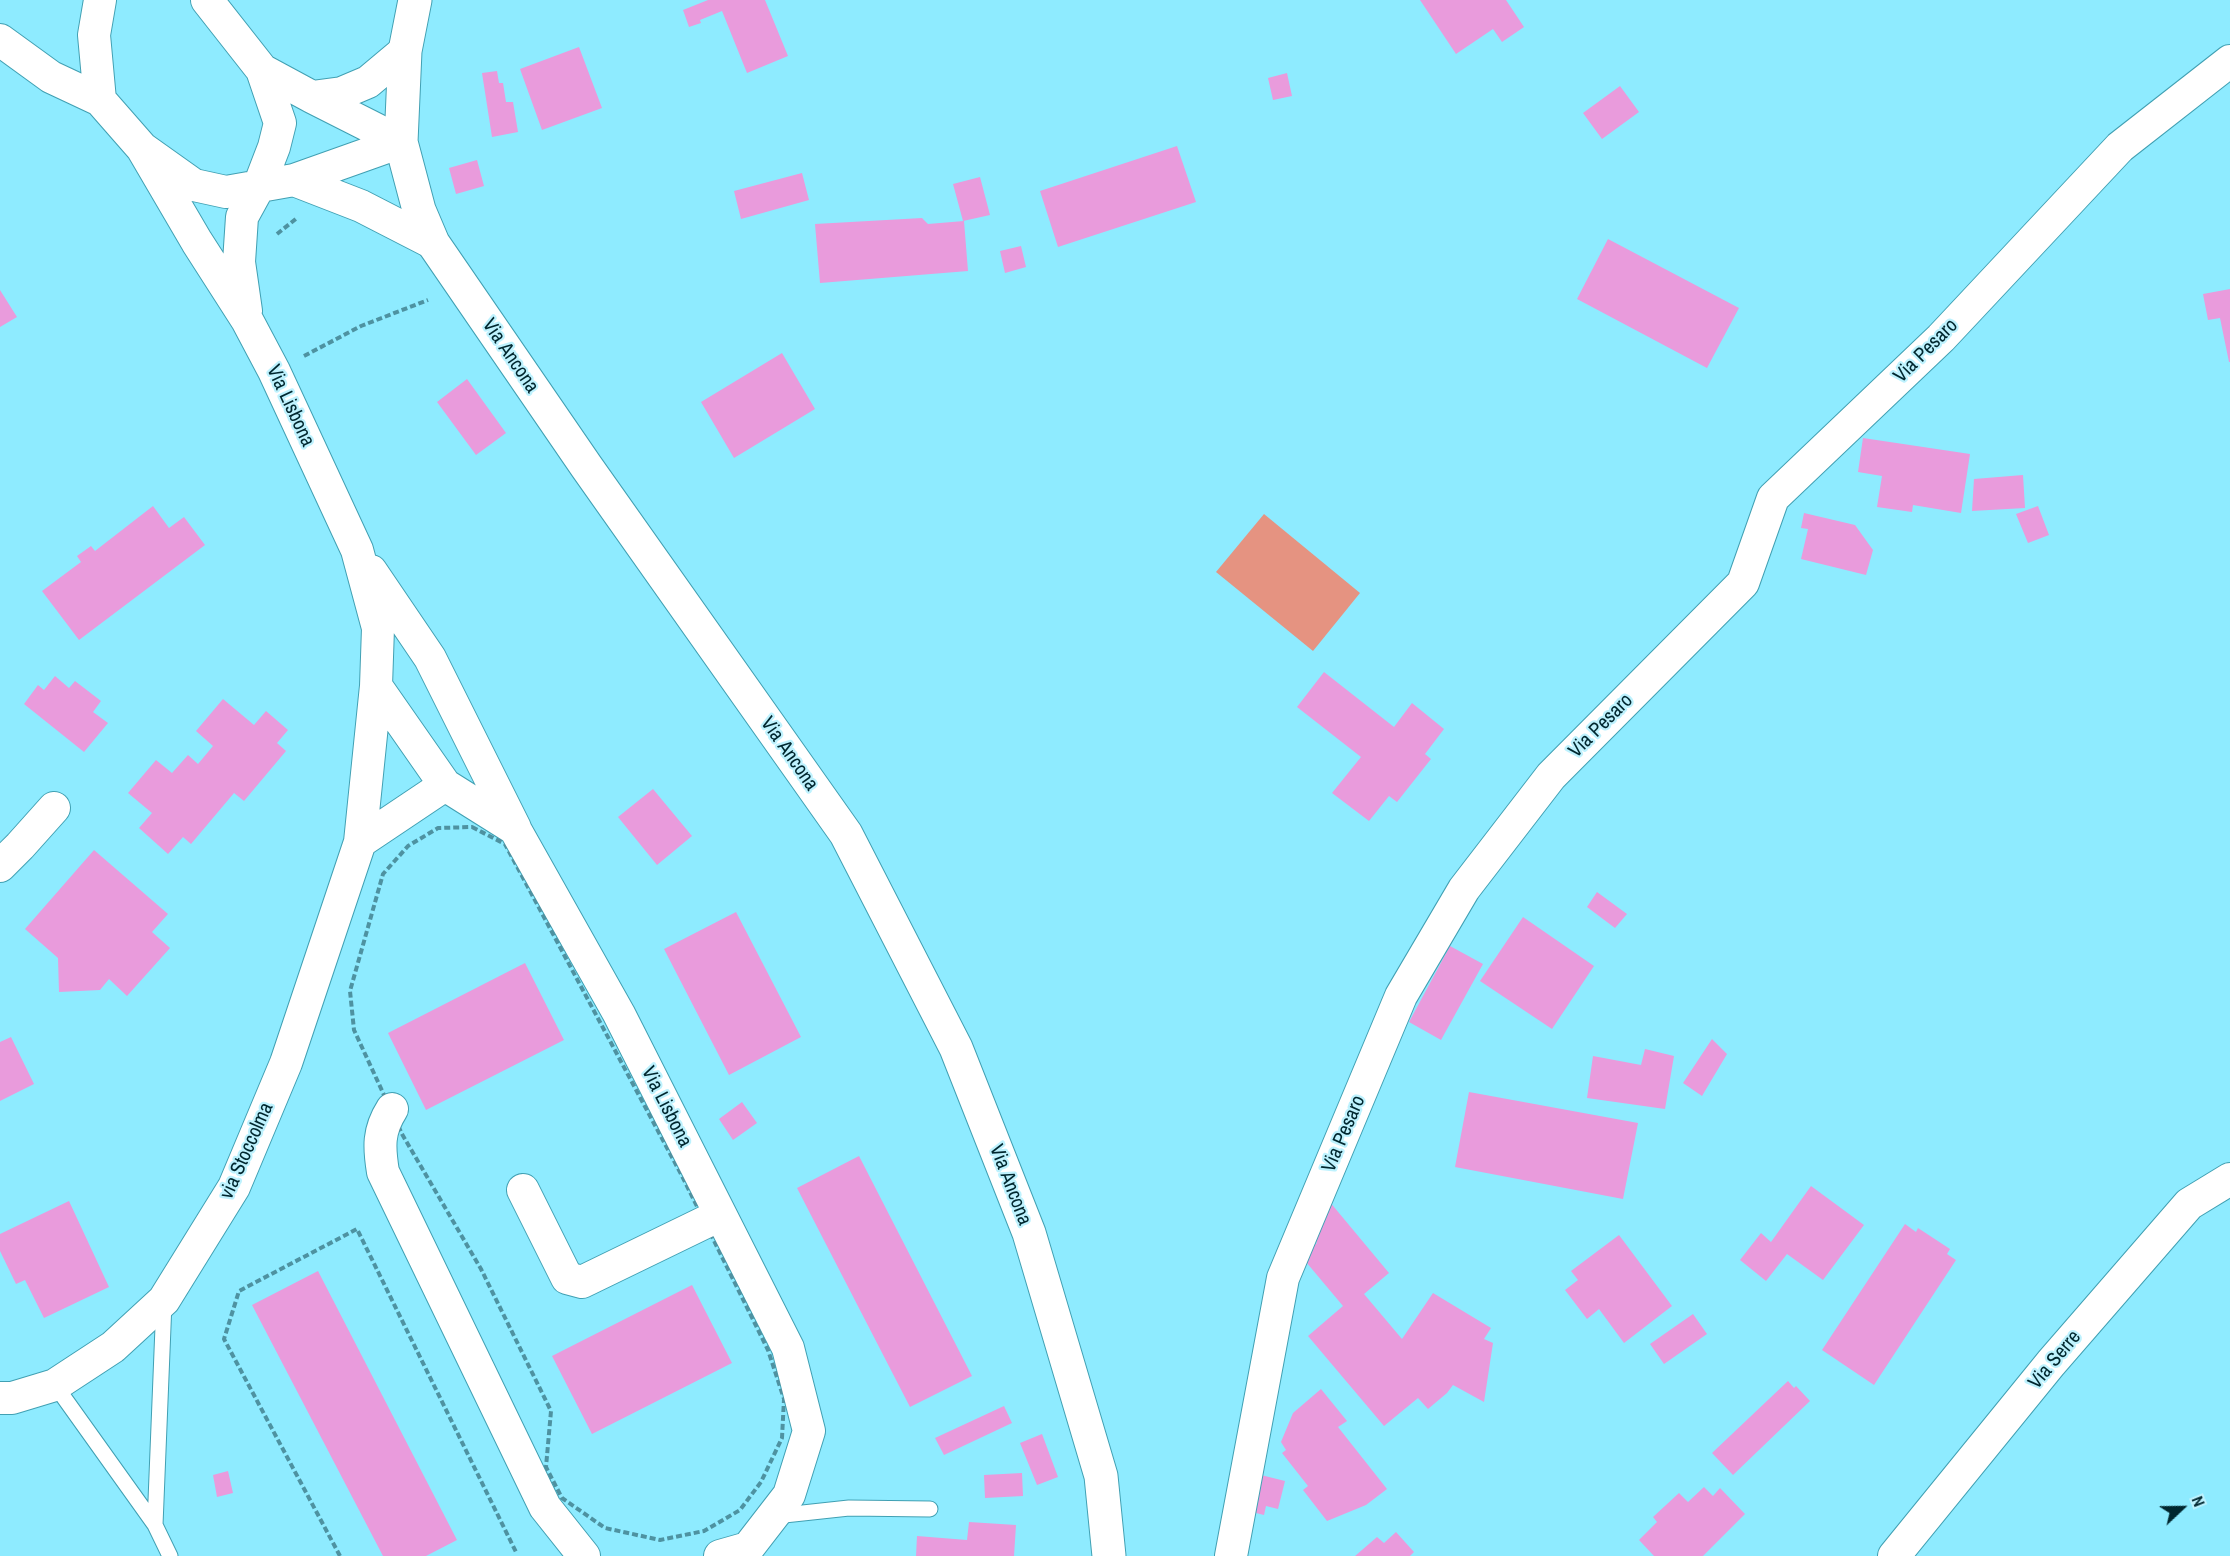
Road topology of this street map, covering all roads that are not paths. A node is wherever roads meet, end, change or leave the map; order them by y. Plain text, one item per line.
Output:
1 (100, 0) edge
2 (207, 0) edge
3 (416, 0) edge
4 (0, 40) edge
5 (405, 51) junction
6 (2230, 61) edge
7 (262, 70) junction
8 (312, 97) junction
9 (100, 100) junction
10 (401, 142) junction
11 (142, 148) junction
12 (294, 180) junction
13 (259, 186) junction
14 (433, 243) junction
15 (247, 320) junction
16 (357, 550) junction
17 (376, 686) junction
18 (445, 784) junction
19 (54, 808) dead end
20 (515, 829) junction
21 (360, 842) junction
22 (0, 866) edge
23 (392, 1109) dead end
24 (2230, 1179) edge
25 (523, 1190) dead end
26 (720, 1215) junction
27 (164, 1300) junction
28 (55, 1385) junction
29 (0, 1398) edge
30 (930, 1509) dead end
31 (772, 1516) junction
32 (155, 1525) junction
33 (170, 1556) edge
34 (583, 1556) edge
35 (720, 1556) edge
36 (1108, 1556) edge
37 (1231, 1556) edge
38 (1894, 1556) edge

1 - 9 street
2 - 7 street
3 - 5 street, Via Ancona
4 - 9 street
5 - 8 street
5 - 10 street, Via Ancona
6 - 37 street, Via Pesaro
7 - 8 street
7 - 13 street
8 - 10 street
9 - 11 street
10 - 12 street
10 - 14 street, Via Ancona
11 - 13 street
11 - 15 street, Via Lisbona
12 - 13 street
12 - 14 street
13 - 15 street
14 - 36 street, Via Ancona
15 - 16 street, Via Lisbona
16 - 17 street, Via Lisbona
16 - 20 street
17 - 18 street, Via Lisbona
17 - 21 street, Via Lisbona
18 - 20 street, Via Lisbona
18 - 21 street
19 - 22 street
20 - 26 street, Via Lisbona
21 - 27 street, via Stoccolma
23 - 34 street
24 - 38 street, Via Serre
25 - 26 street
26 - 31 street, Via Lisbona
27 - 28 street, via Stoccolma
27 - 32 lane
28 - 29 street, via Stoccolma
28 - 32 lane
30 - 31 lane
31 - 35 street, Via Lisbona
32 - 33 lane

